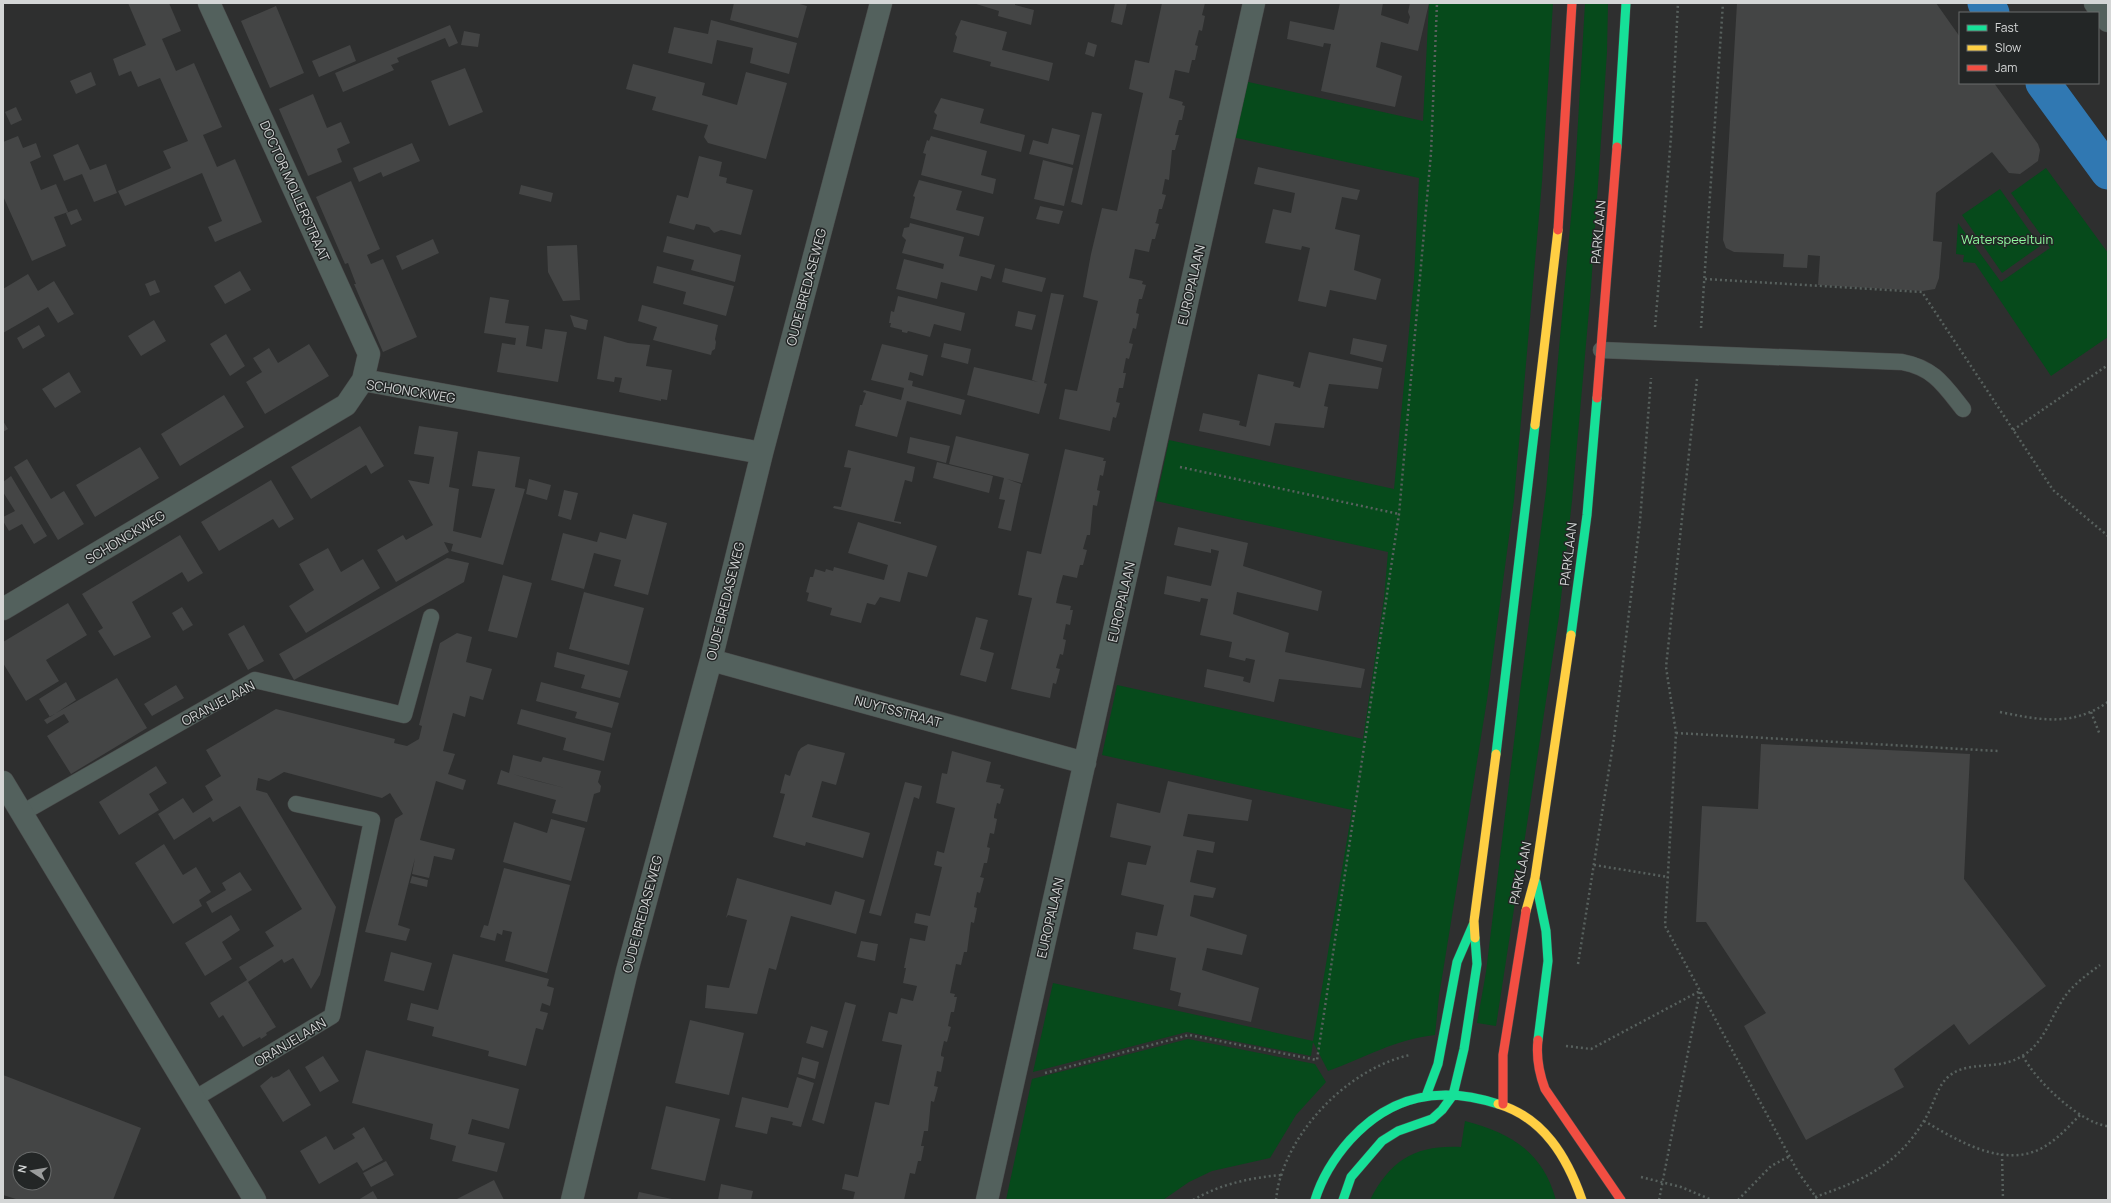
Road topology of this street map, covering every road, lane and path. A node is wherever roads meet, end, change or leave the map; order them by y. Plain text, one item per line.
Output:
1 (210, 3) edge
2 (881, 3) edge
3 (1254, 3) edge
4 (1437, 3) edge
5 (1572, 3) edge
6 (1626, 3) edge
7 (1678, 3) edge
8 (1723, 3) edge
9 (2095, 3) edge
10 (2108, 21) edge
11 (1601, 350) junction
12 (1653, 352) junction
13 (1699, 354) junction
14 (2108, 365) edge
15 (363, 380) junction
16 (1963, 409) dead end
17 (2013, 430) dead end
18 (762, 453) junction
19 (1152, 461) junction
20 (1399, 514) junction
21 (2084, 516) dead end
22 (2108, 536) edge
23 (3, 609) edge
24 (431, 617) dead end
25 (711, 660) junction
26 (2108, 702) edge
27 (2000, 712) dead end
28 (2091, 712) junction
29 (1676, 733) junction
30 (2100, 735) dead end
31 (1998, 751) dead end
32 (1085, 763) junction
33 (3, 782) edge
34 (296, 804) dead end
35 (22, 813) junction
36 (1594, 865) junction
37 (1668, 877) junction
38 (1535, 878) junction
39 (1474, 921) junction
40 (2100, 966) dead end
41 (1578, 967) dead end
42 (1700, 991) junction
43 (1567, 1038) dead end
44 (1566, 1046) junction
45 (1565, 1053) dead end
46 (2023, 1056) junction
47 (1014, 1081) junction
48 (1453, 1095) junction
49 (1426, 1096) junction
50 (194, 1099) junction
51 (1503, 1104) junction
52 (2081, 1114) junction
53 (1924, 1121) junction
54 (2108, 1126) edge
55 (2002, 1154) junction
56 (1790, 1156) junction
57 (1281, 1175) dead end
58 (1637, 1176) dead end
59 (1662, 1181) junction
60 (1815, 1197) junction
61 (255, 1200) edge
62 (572, 1200) edge
63 (987, 1200) edge
64 (1193, 1200) edge
65 (1309, 1200) edge
66 (1315, 1200) edge
67 (1343, 1200) edge
68 (1582, 1200) edge
69 (1621, 1200) edge
70 (1659, 1200) edge
71 (1712, 1200) edge
72 (1738, 1200) edge
73 (1818, 1200) edge
74 (2003, 1200) edge

1 - 15 street, DOCTOR MOLLERSTRAAT
2 - 18 street, OUDE BREDASEWEG
3 - 19 street, EUROPALAAN
4 - 20 path
5 - 39 street
6 - 11 street, PARKLAAN
7 - 12 path
8 - 13 path
9 - 10 street
11 - 12 lane
11 - 38 street, PARKLAAN
12 - 13 lane
12 - 36 path
13 - 16 lane
13 - 29 path
14 - 17 path
15 - 18 street, SCHONCKWEG
15 - 23 street, SCHONCKWEG
18 - 25 street, OUDE BREDASEWEG
19 - 20 path
19 - 32 street, EUROPALAAN
20 - 47 path
21 - 22 path
24 - 35 lane, ORANJELAAN
25 - 32 street, NUYTSSTRAAT
25 - 62 street, OUDE BREDASEWEG
26 - 28 path
27 - 28 path
28 - 30 path
29 - 31 path
29 - 37 path
32 - 47 street, EUROPALAAN
33 - 35 street
34 - 50 lane, ORANJELAAN
35 - 50 street
36 - 37 path
36 - 41 path
37 - 42 path
38 - 51 street, PARKLAAN
38 - 69 street
39 - 48 street
39 - 49 street
40 - 46 path
42 - 44 path
42 - 56 path
42 - 59 path
43 - 44 path
44 - 45 path
46 - 52 path
46 - 53 path
47 - 63 street, EUROPALAAN
48 - 49 street
48 - 51 street
48 - 67 street
49 - 66 street
50 - 61 street
51 - 68 street
52 - 54 path
52 - 55 path
53 - 55 path
53 - 60 path
55 - 74 path
56 - 60 path
56 - 72 path
57 - 64 path
58 - 59 path
59 - 70 path
59 - 71 path
60 - 73 path
65 - 66 street

